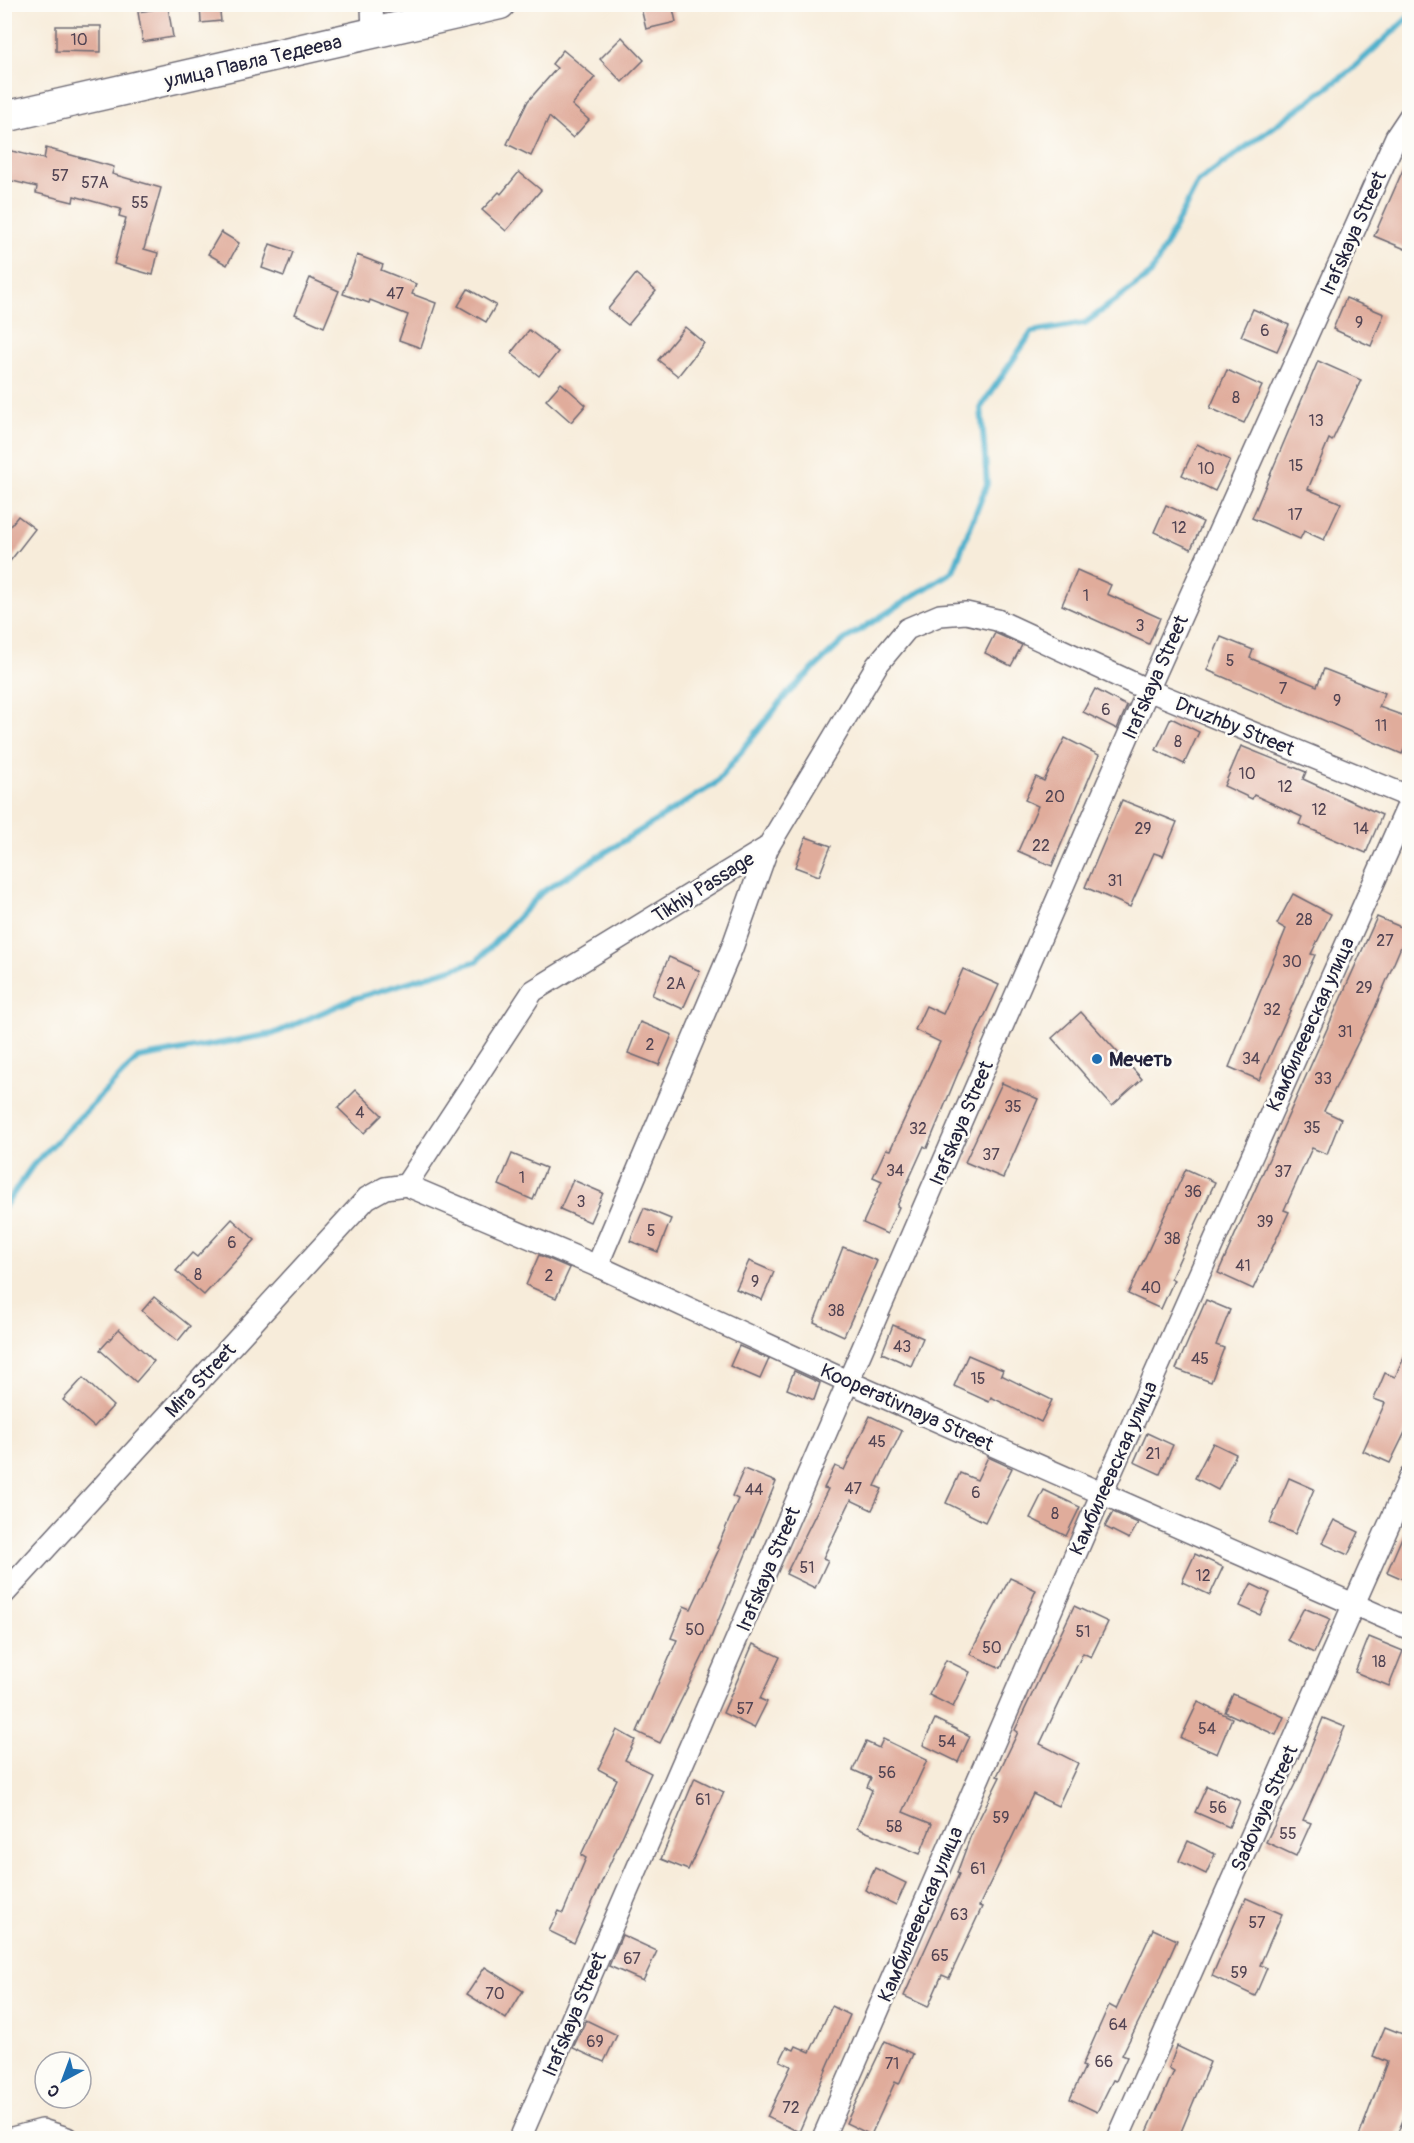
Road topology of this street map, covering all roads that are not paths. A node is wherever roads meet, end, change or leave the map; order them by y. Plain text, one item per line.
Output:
1 (372, 4) edge
2 (500, 4) edge
3 (373, 34) junction
4 (1410, 116) edge
5 (4, 117) edge
6 (998, 620) joint
7 (1149, 690) junction
8 (1410, 799) edge
9 (768, 847) junction
10 (406, 1185) junction
11 (597, 1266) junction
12 (849, 1382) junction
13 (1410, 1477) edge
14 (1102, 1493) junction
15 (4, 1593) edge
16 (1353, 1604) junction
17 (1410, 1629) edge
18 (524, 2137) edge
19 (12, 2139) edge
20 (67, 2139) edge
21 (823, 2139) edge
22 (1118, 2139) edge

1 - 3 street
2 - 3 main road, улица Павла Тедеева
3 - 5 main road, улица Павла Тедеева
4 - 7 street, Irafskaya Street
6 - 7 street, Druzhby Street
6 - 9 street, Tikhiy Passage
7 - 8 street, Druzhby Street
7 - 12 street, Irafskaya Street
8 - 14 street, Камбилеевская улица
9 - 10 street, Tikhiy Passage
9 - 11 street
10 - 11 street, Kooperativnaya Street
10 - 15 street, Mira Street
11 - 12 street, Kooperativnaya Street
12 - 14 street, Kooperativnaya Street
12 - 18 street, Irafskaya Street
13 - 16 street, Sadovaya Street
14 - 16 street, Kooperativnaya Street
14 - 21 street, Камбилеевская улица
16 - 17 street, Kooperativnaya Street
16 - 22 street, Sadovaya Street
19 - 20 street

